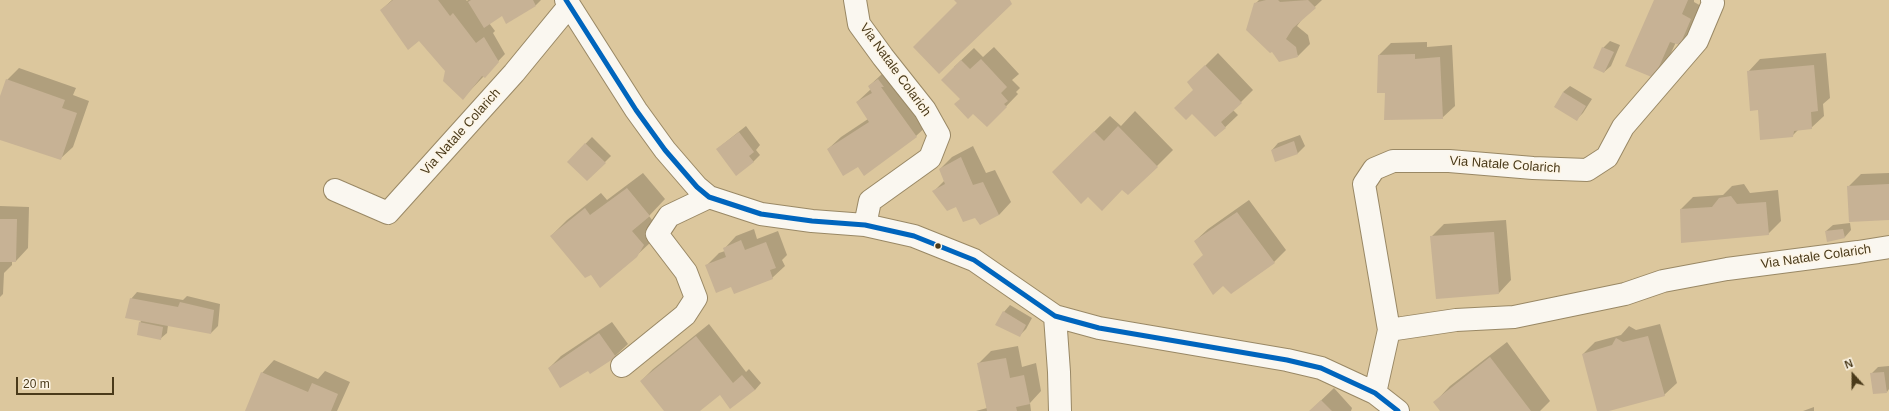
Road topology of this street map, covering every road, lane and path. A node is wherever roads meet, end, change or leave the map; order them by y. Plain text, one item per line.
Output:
1 (856, 0) edge
2 (1712, 0) edge
3 (568, 3) edge
4 (335, 190) dead end
5 (710, 197) junction
6 (865, 225) junction
7 (1889, 246) edge
8 (1055, 316) junction
9 (1388, 330) junction
10 (622, 366) dead end
11 (1375, 394) junction
12 (1060, 411) edge
13 (1398, 411) edge

1 - 6 street, Via Natale Colarich
2 - 9 street, Via Natale Colarich
3 - 4 street, Via Natale Colarich
3 - 5 street, Via Natale Colarich
5 - 6 street, Via Natale Colarich
5 - 10 street
6 - 8 street, Via Natale Colarich
7 - 9 street, Via Natale Colarich
8 - 11 street, Via Natale Colarich
8 - 12 street
9 - 11 street, Via Natale Colarich
11 - 13 street, Via Natale Colarich

